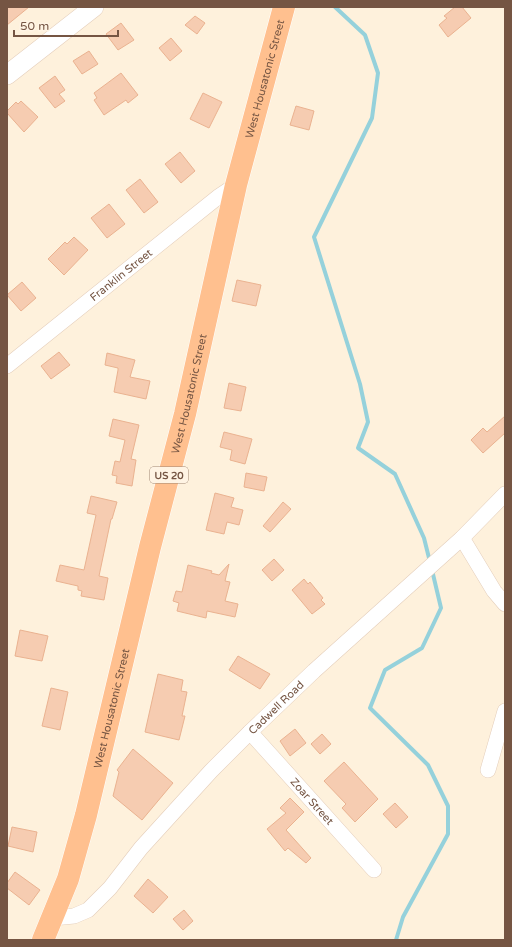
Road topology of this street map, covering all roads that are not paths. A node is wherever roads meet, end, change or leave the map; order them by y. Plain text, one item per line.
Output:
1 (94, 7) edge
2 (284, 7) edge
3 (7, 75) edge
4 (236, 185) junction
5 (7, 366) edge
6 (505, 494) edge
7 (462, 538) junction
8 (505, 604) edge
9 (505, 711) edge
10 (250, 732) junction
11 (488, 770) dead end
12 (374, 870) dead end
13 (53, 918) junction
14 (43, 940) edge

1 - 3 street
2 - 4 highway, West Housatonic Street / US 20
4 - 5 street, Franklin Street
4 - 13 highway, West Housatonic Street / US 20
6 - 7 street, Cadwell Road
7 - 8 street
7 - 10 street, Cadwell Road
9 - 11 street
10 - 12 street, Zoar Street
10 - 13 street, Cadwell Road
13 - 14 highway, West Housatonic Street / US 20

